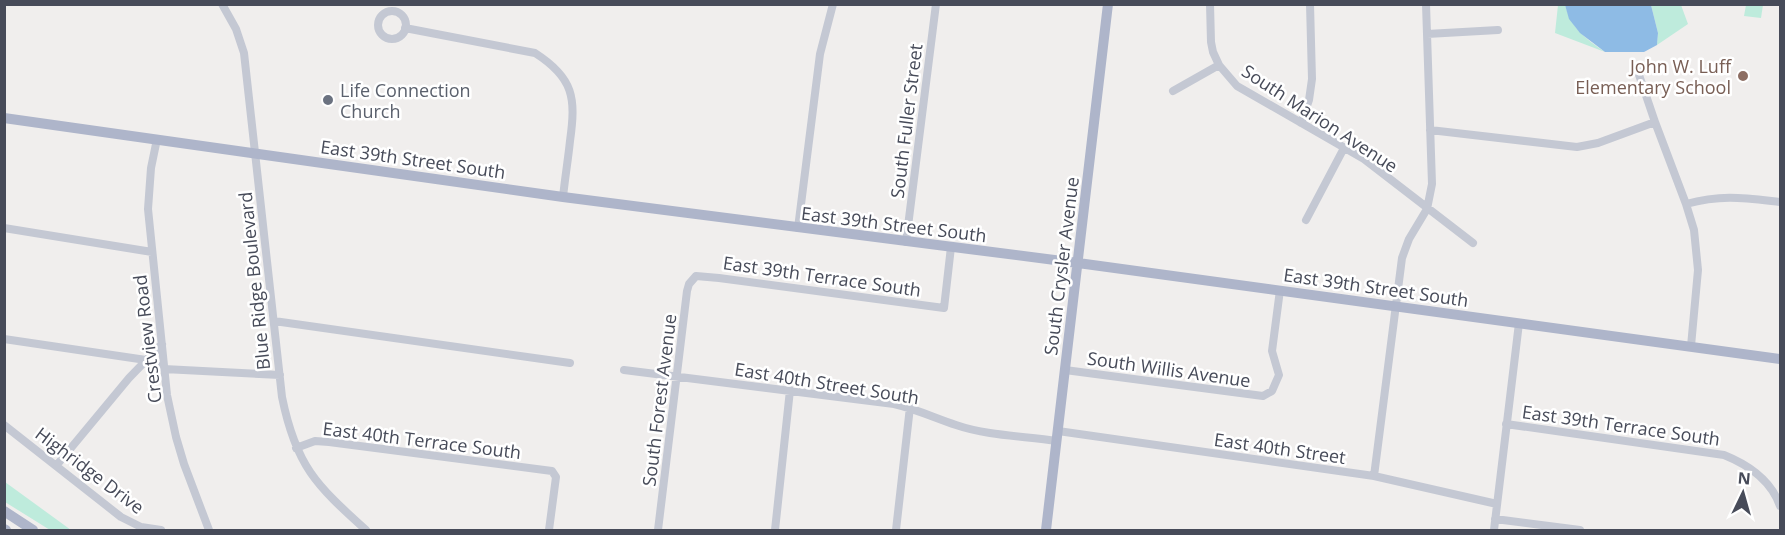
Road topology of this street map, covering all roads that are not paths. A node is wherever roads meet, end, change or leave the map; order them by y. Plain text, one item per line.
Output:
1 (222, 4) edge
2 (833, 4) edge
3 (936, 4) edge
4 (1108, 4) edge
5 (1210, 4) edge
6 (1310, 4) edge
7 (1426, 4) edge
8 (405, 27) dead end
9 (1498, 30) dead end
10 (1427, 34) junction
11 (1219, 65) junction
12 (1637, 69) dead end
13 (1173, 91) dead end
14 (4, 118) edge
15 (1655, 122) junction
16 (1301, 123) junction
17 (1430, 130) junction
18 (158, 139) junction
19 (1344, 147) junction
20 (255, 152) junction
21 (562, 197) junction
22 (1780, 202) edge
23 (1686, 204) junction
24 (1427, 209) junction
25 (1306, 220) dead end
26 (4, 228) edge
27 (798, 228) junction
28 (906, 242) junction
29 (1473, 243) dead end
30 (951, 247) junction
31 (152, 252) junction
32 (1078, 263) junction
33 (696, 276) joint
34 (1280, 290) junction
35 (1395, 306) junction
36 (274, 321) junction
37 (1519, 323) junction
38 (4, 339) edge
39 (162, 344) junction
40 (1691, 346) junction
41 (1780, 359) edge
42 (146, 360) junction
43 (570, 363) dead end
44 (164, 369) junction
45 (624, 370) dead end
46 (1065, 370) junction
47 (280, 375) junction
48 (677, 376) junction
49 (790, 390) junction
50 (910, 407) junction
51 (1506, 424) junction
52 (4, 425) edge
53 (1058, 436) junction
54 (296, 448) junction
55 (56, 466) junction
56 (1374, 476) junction
57 (1497, 504) junction
58 (1780, 506) edge
59 (4, 511) edge
60 (1495, 519) junction
61 (33, 531) edge
62 (161, 531) edge
63 (209, 531) edge
64 (366, 531) edge
65 (549, 531) edge
66 (658, 531) edge
67 (775, 531) edge
68 (896, 531) edge
69 (1046, 531) edge
70 (1494, 531) edge
71 (1580, 531) edge

1 - 20 street, Blue Ridge Boulevard
2 - 27 street
3 - 28 street, South Fuller Street
4 - 32 main road, South Crysler Avenue
5 - 11 street, South Marion Avenue
6 - 16 street
7 - 10 street
8 - 21 street
9 - 10 street
10 - 17 street
11 - 13 street
11 - 16 street, South Marion Avenue
12 - 15 street
14 - 18 main road, East 39th Street South
15 - 17 street
15 - 23 street
16 - 19 street, South Marion Avenue
17 - 24 street
18 - 20 main road, East 39th Street South
18 - 31 street, Crestview Road
19 - 24 street, South Marion Avenue
19 - 25 street
20 - 21 main road, East 39th Street South
20 - 36 street, Blue Ridge Boulevard
21 - 27 main road, East 39th Street South
22 - 23 street
23 - 40 street
24 - 29 street, South Marion Avenue
24 - 35 street
26 - 31 street
27 - 28 main road, East 39th Street South
28 - 30 main road, East 39th Street South
30 - 32 main road, East 39th Street South
30 - 33 street, East 39th Terrace South
31 - 39 street, Crestview Road
32 - 34 main road, East 39th Street South
32 - 46 main road, South Crysler Avenue
33 - 48 street, South Forest Avenue
34 - 35 main road, East 39th Street South
34 - 46 street, South Willis Avenue
35 - 37 main road, East 39th Street South
35 - 56 street
36 - 43 street
36 - 47 street, Blue Ridge Boulevard
37 - 40 main road, East 39th Street South
37 - 51 street
38 - 42 street
39 - 42 street
39 - 44 street, Crestview Road
40 - 41 main road, East 39th Street South
42 - 44 street
42 - 55 street
44 - 47 street
44 - 63 street, Crestview Road
45 - 48 street, East 40th Street South
46 - 53 main road, South Crysler Avenue
47 - 54 street, Blue Ridge Boulevard
48 - 49 street, East 40th Street South
48 - 66 street, South Forest Avenue
49 - 50 street, East 40th Street South
49 - 67 street
50 - 53 street, East 40th Street South
50 - 68 street
51 - 57 street
51 - 58 street, East 39th Terrace South
52 - 55 street, Highridge Drive
53 - 56 street, East 40th Street
53 - 69 main road, South Crysler Avenue
54 - 64 street, Blue Ridge Boulevard
54 - 65 street, East 40th Terrace South
55 - 62 street, Highridge Drive
56 - 57 street, East 40th Street
57 - 60 street
59 - 61 main road
60 - 70 street
60 - 71 street

